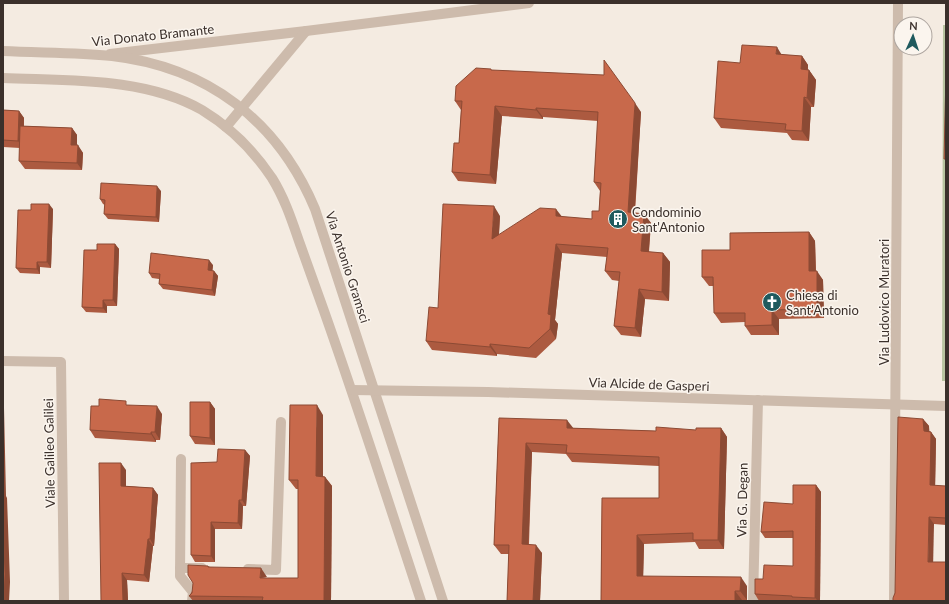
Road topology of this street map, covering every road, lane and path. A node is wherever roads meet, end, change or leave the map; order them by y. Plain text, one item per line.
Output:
1 (529, 3) edge
2 (898, 3) edge
3 (306, 31) junction
4 (3, 51) edge
5 (98, 56) junction
6 (3, 78) edge
7 (242, 108) junction
8 (226, 127) junction
9 (3, 361) edge
10 (374, 389) junction
11 (352, 390) junction
12 (758, 400) junction
13 (896, 404) junction
14 (946, 406) edge
15 (281, 422) dead end
16 (181, 459) dead end
17 (180, 568) junction
18 (212, 568) edge
19 (236, 569) edge
20 (64, 601) edge
21 (192, 601) edge
22 (422, 601) edge
23 (443, 601) edge
24 (753, 601) edge
25 (894, 601) edge

1 - 3 street, Via Donato Bramante
2 - 13 street, Via Ludovico Muratori
3 - 5 street, Via Donato Bramante
3 - 7 street
4 - 5 street, Via Donato Bramante
5 - 7 street, Via Antonio Gramsci
6 - 8 street
7 - 8 street
7 - 10 street, Via Antonio Gramsci
8 - 11 street
9 - 20 street, Viale Galileo Galilei
10 - 11 street, Via Alcide de Gasperi
10 - 12 street, Via Alcide de Gasperi
10 - 23 street, Via Antonio Gramsci
11 - 22 street
12 - 13 street, Via Alcide de Gasperi
12 - 24 street, Via G. Degan
13 - 14 street, Via Alcide de Gasperi
13 - 25 street, Via Ludovico Muratori
15 - 19 street
16 - 17 street
17 - 18 street
17 - 21 street

